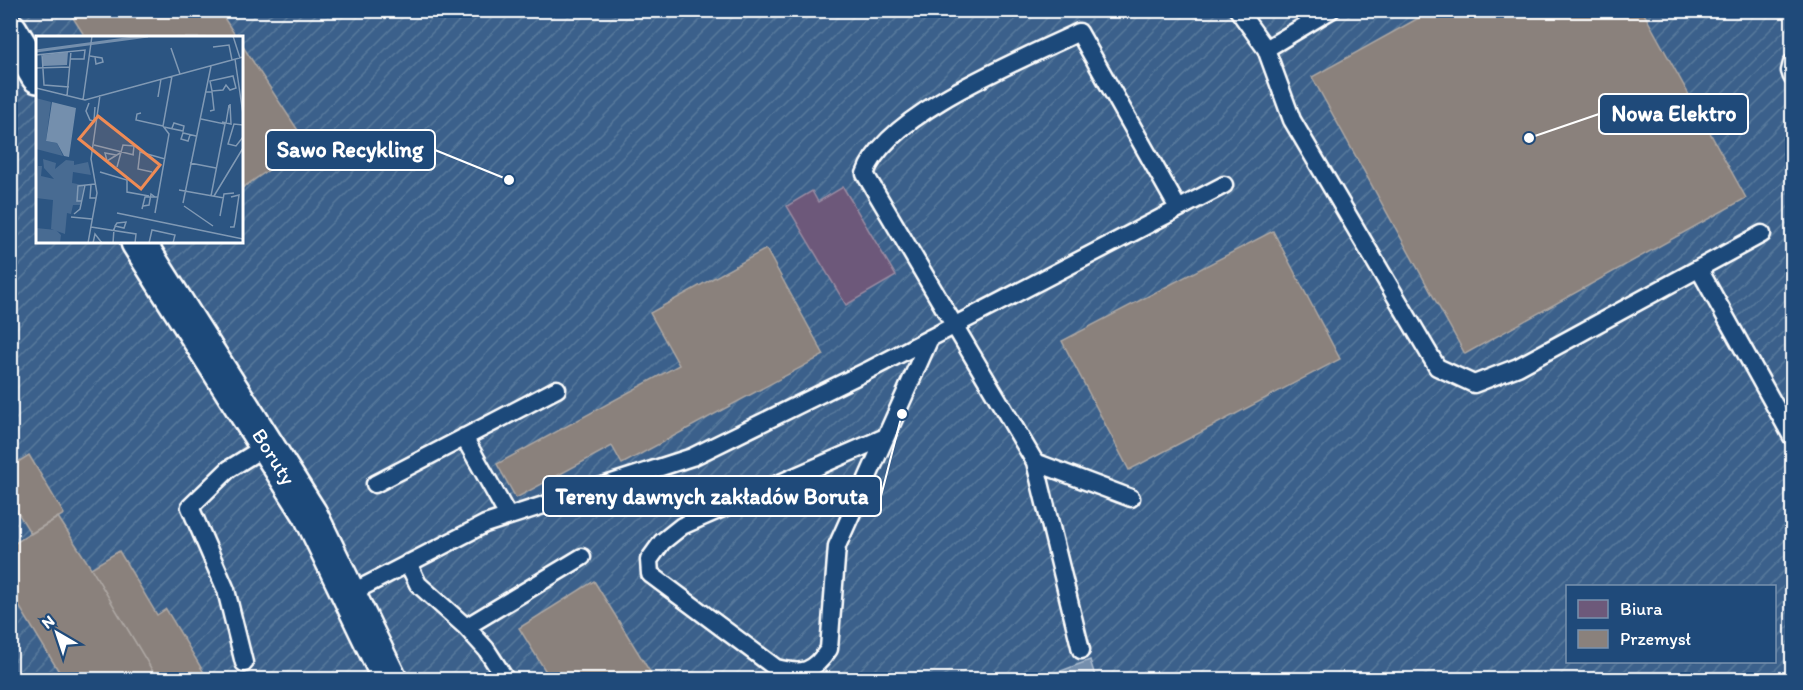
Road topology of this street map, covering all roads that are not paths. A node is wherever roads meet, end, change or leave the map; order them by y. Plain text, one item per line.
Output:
1 (1238, 10) edge
2 (1331, 10) edge
3 (10, 30) edge
4 (1266, 49) junction
5 (1792, 63) edge
6 (36, 73) edge
7 (1792, 76) edge
8 (1224, 185) dead end
9 (1178, 208) junction
10 (1762, 234) dead end
11 (139, 243) edge
12 (1699, 269) junction
13 (953, 326) junction
14 (930, 338) junction
15 (557, 389) dead end
16 (464, 437) junction
17 (1792, 437) edge
18 (883, 438) junction
19 (266, 446) junction
20 (1035, 462) junction
21 (375, 484) dead end
22 (1131, 498) dead end
23 (508, 516) junction
24 (582, 557) dead end
25 (408, 563) junction
26 (349, 594) junction
27 (466, 627) junction
28 (1081, 650) dead end
29 (244, 663) dead end
30 (390, 680) edge
31 (506, 680) edge

1 - 4 lane
2 - 4 lane
3 - 6 street
4 - 12 lane
5 - 7 lane
8 - 9 lane
9 - 13 lane
9 - 13 lane
10 - 12 lane
11 - 19 street, Boruty
12 - 17 lane
13 - 14 lane
13 - 20 lane
14 - 18 lane
14 - 23 lane
15 - 16 lane
16 - 21 lane
16 - 23 lane
18 - 18 lane
19 - 26 street, Boruty
19 - 29 lane
20 - 22 lane
20 - 28 lane
23 - 25 lane
24 - 27 lane
25 - 26 lane
25 - 27 lane
26 - 30 street, Boruty
27 - 31 lane

